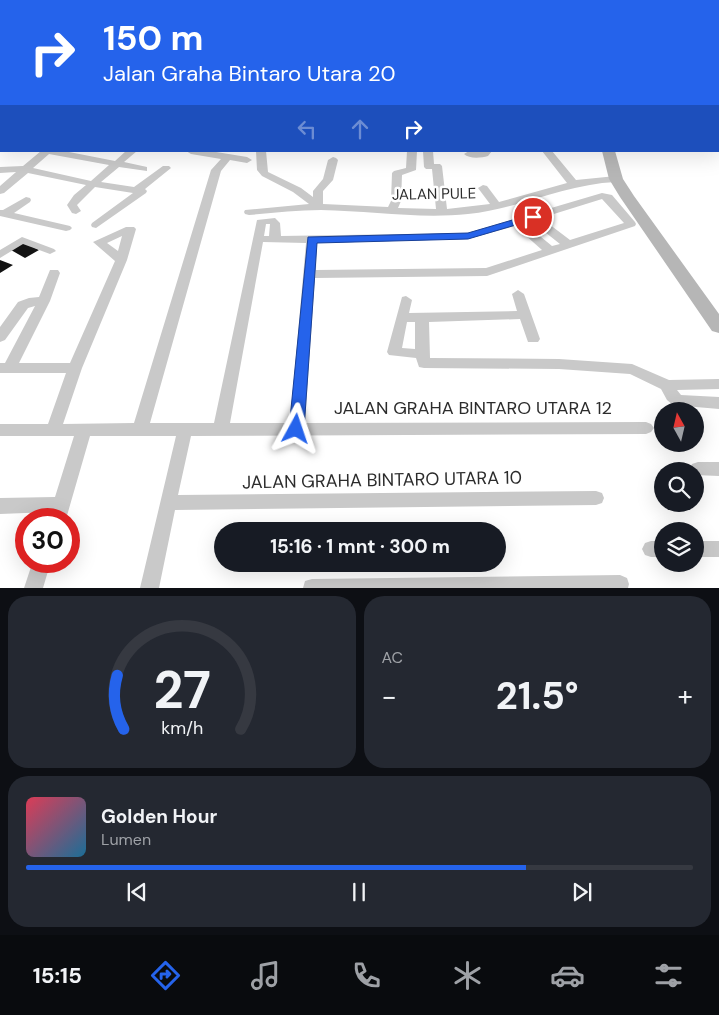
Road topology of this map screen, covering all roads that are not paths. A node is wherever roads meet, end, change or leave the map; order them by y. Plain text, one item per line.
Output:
1 (46, 152) edge
2 (52, 152) edge
3 (131, 152) edge
4 (197, 152) edge
5 (261, 152) edge
6 (412, 152) edge
7 (428, 152) edge
8 (487, 152) edge
9 (548, 152) edge
10 (608, 152) edge
11 (469, 154) dead end
12 (227, 157) junction
13 (247, 160) dead end
14 (334, 160) dead end
15 (116, 165) junction
16 (166, 168) dead end
17 (25, 169) junction
18 (0, 170) edge
19 (144, 170) dead end
20 (616, 179) junction
21 (573, 183) junction
22 (93, 184) junction
23 (483, 188) dead end
24 (136, 190) junction
25 (0, 191) edge
26 (26, 200) dead end
27 (319, 206) junction
28 (497, 206) junction
29 (76, 210) dead end
30 (392, 210) junction
31 (442, 211) junction
32 (249, 212) dead end
33 (3, 213) edge
34 (533, 217) junction
35 (517, 222) junction
36 (45, 223) junction
37 (96, 225) dead end
38 (66, 228) dead end
39 (35, 230) dead end
40 (258, 239) junction
41 (275, 239) junction
42 (312, 240) junction
43 (569, 245) junction
44 (45, 249) dead end
45 (551, 251) junction
46 (1, 253) edge
47 (121, 260) dead end
48 (54, 273) dead end
49 (310, 274) junction
50 (518, 294) dead end
51 (406, 300) dead end
52 (44, 301) junction
53 (524, 315) junction
54 (422, 317) junction
55 (402, 318) junction
56 (719, 327) edge
57 (0, 337) edge
58 (533, 339) dead end
59 (422, 354) junction
60 (4, 368) edge
61 (75, 368) junction
62 (719, 384) edge
63 (667, 385) junction
64 (719, 403) edge
65 (646, 428) dead end
66 (185, 429) junction
67 (220, 429) junction
68 (296, 429) junction
69 (0, 430) edge
70 (53, 430) junction
71 (84, 430) junction
72 (140, 430) junction
73 (704, 469) edge
74 (719, 469) edge
75 (596, 498) dead end
76 (168, 503) junction
77 (0, 506) edge
78 (24, 508) edge
79 (60, 508) edge
80 (704, 549) edge
81 (719, 549) edge
82 (38, 573) edge
83 (620, 584) dead end
84 (33, 588) edge
85 (149, 588) edge
86 (312, 588) edge

1 - 17 street
2 - 15 street
3 - 15 street
4 - 12 street
5 - 27 street
6 - 30 street
7 - 31 street
8 - 11 street
9 - 21 street
10 - 20 main road
12 - 13 street
12 - 72 street
14 - 27 street
15 - 19 street
15 - 22 street
16 - 24 street
17 - 18 street
17 - 22 street
17 - 25 street
20 - 21 street, JALAN PULE
20 - 56 main road
21 - 28 street, JALAN PULE
22 - 24 street
22 - 29 street
23 - 28 street
24 - 37 street
26 - 33 street
27 - 30 street, JALAN PULE
27 - 32 street, JALAN PULE
28 - 31 street, JALAN PULE
30 - 31 street, JALAN PULE
33 - 36 street
34 - 35 street
34 - 43 street
34 - 43 street
35 - 42 street
35 - 45 street
36 - 38 street
36 - 39 street
40 - 41 street
40 - 41 street
40 - 67 street
41 - 42 street
42 - 49 street
43 - 45 street
44 - 46 street
45 - 49 street
47 - 61 street
48 - 52 street
49 - 68 street
50 - 53 street
51 - 55 street
52 - 57 street
52 - 60 street
53 - 54 street
53 - 58 street
54 - 55 street
54 - 59 street
55 - 59 street
59 - 63 street
60 - 61 street
61 - 70 street
62 - 63 street
63 - 64 street
65 - 68 street, JALAN GRAHA BINTARO UTARA 12
66 - 67 street, JALAN GRAHA BINTARO UTARA 12
66 - 72 street, JALAN GRAHA BINTARO UTARA 12
66 - 76 street
67 - 68 street, JALAN GRAHA BINTARO UTARA 12
69 - 70 street, JALAN GRAHA BINTARO UTARA 12
70 - 71 street, JALAN GRAHA BINTARO UTARA 12
71 - 72 street, JALAN GRAHA BINTARO UTARA 12
71 - 79 street
73 - 74 street
75 - 76 street, JALAN GRAHA BINTARO UTARA 10
76 - 85 street
77 - 78 street
80 - 81 street
82 - 84 street
83 - 86 street

